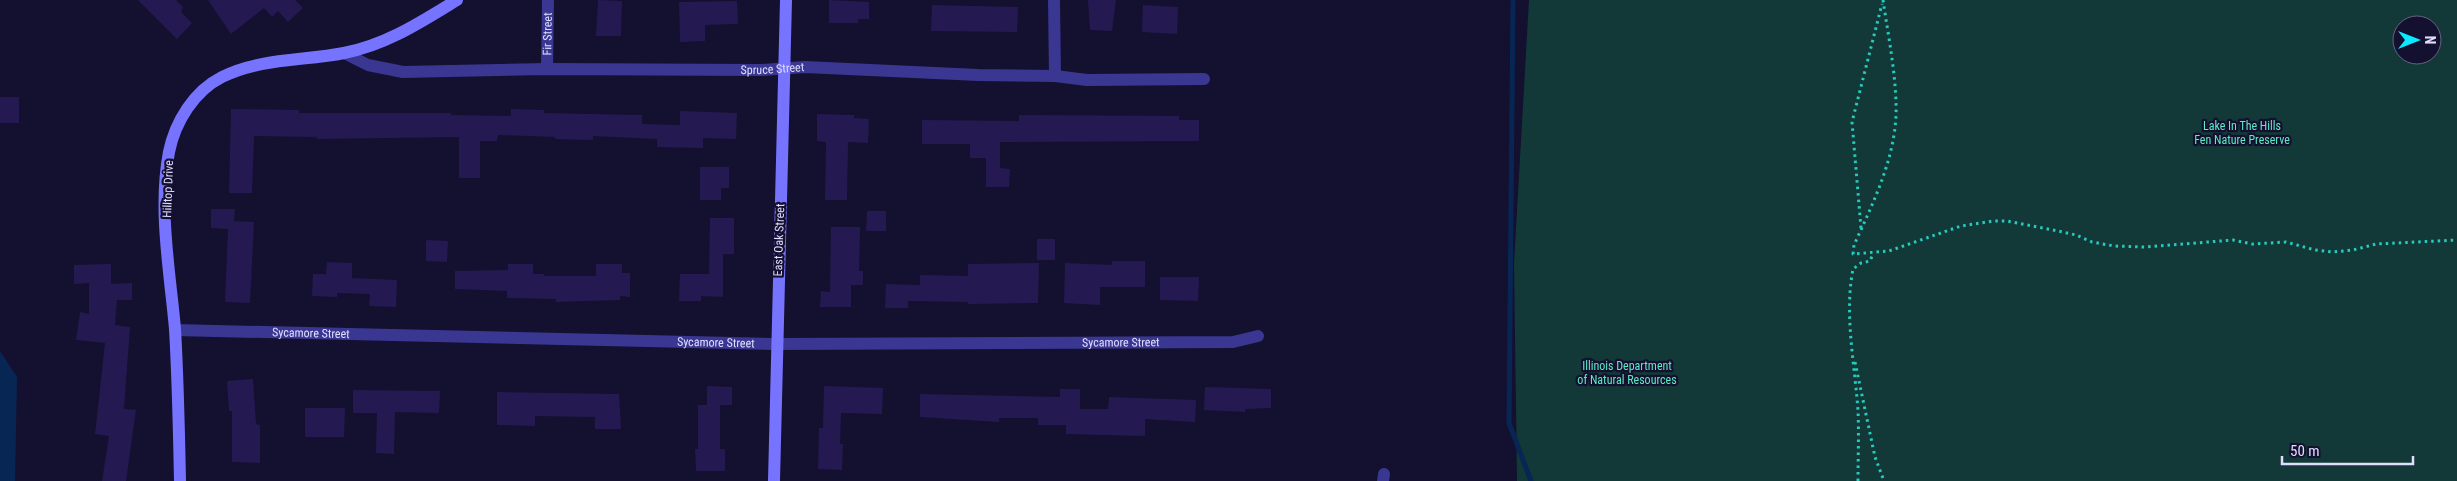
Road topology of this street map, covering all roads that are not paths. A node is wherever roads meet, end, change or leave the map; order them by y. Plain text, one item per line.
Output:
1 (457, 0) edge
2 (548, 0) edge
3 (786, 0) edge
4 (1054, 0) edge
5 (344, 53) junction
6 (785, 68) junction
7 (547, 69) junction
8 (1055, 76) junction
9 (1204, 80) dead end
10 (175, 330) junction
11 (1258, 336) dead end
12 (776, 344) junction
13 (180, 481) edge
14 (774, 481) edge

1 - 5 street, Hilltop Drive
2 - 7 street, Fir Street
3 - 6 street, East Oak Street
4 - 8 street
5 - 7 street, Spruce Street
5 - 10 street, Hilltop Drive
6 - 7 street, Spruce Street
6 - 8 street, Spruce Street
6 - 12 street, East Oak Street
8 - 9 street, Spruce Street
10 - 12 street, Sycamore Street
10 - 13 street, Hilltop Drive
11 - 12 street, Sycamore Street
12 - 14 street, East Oak Street

